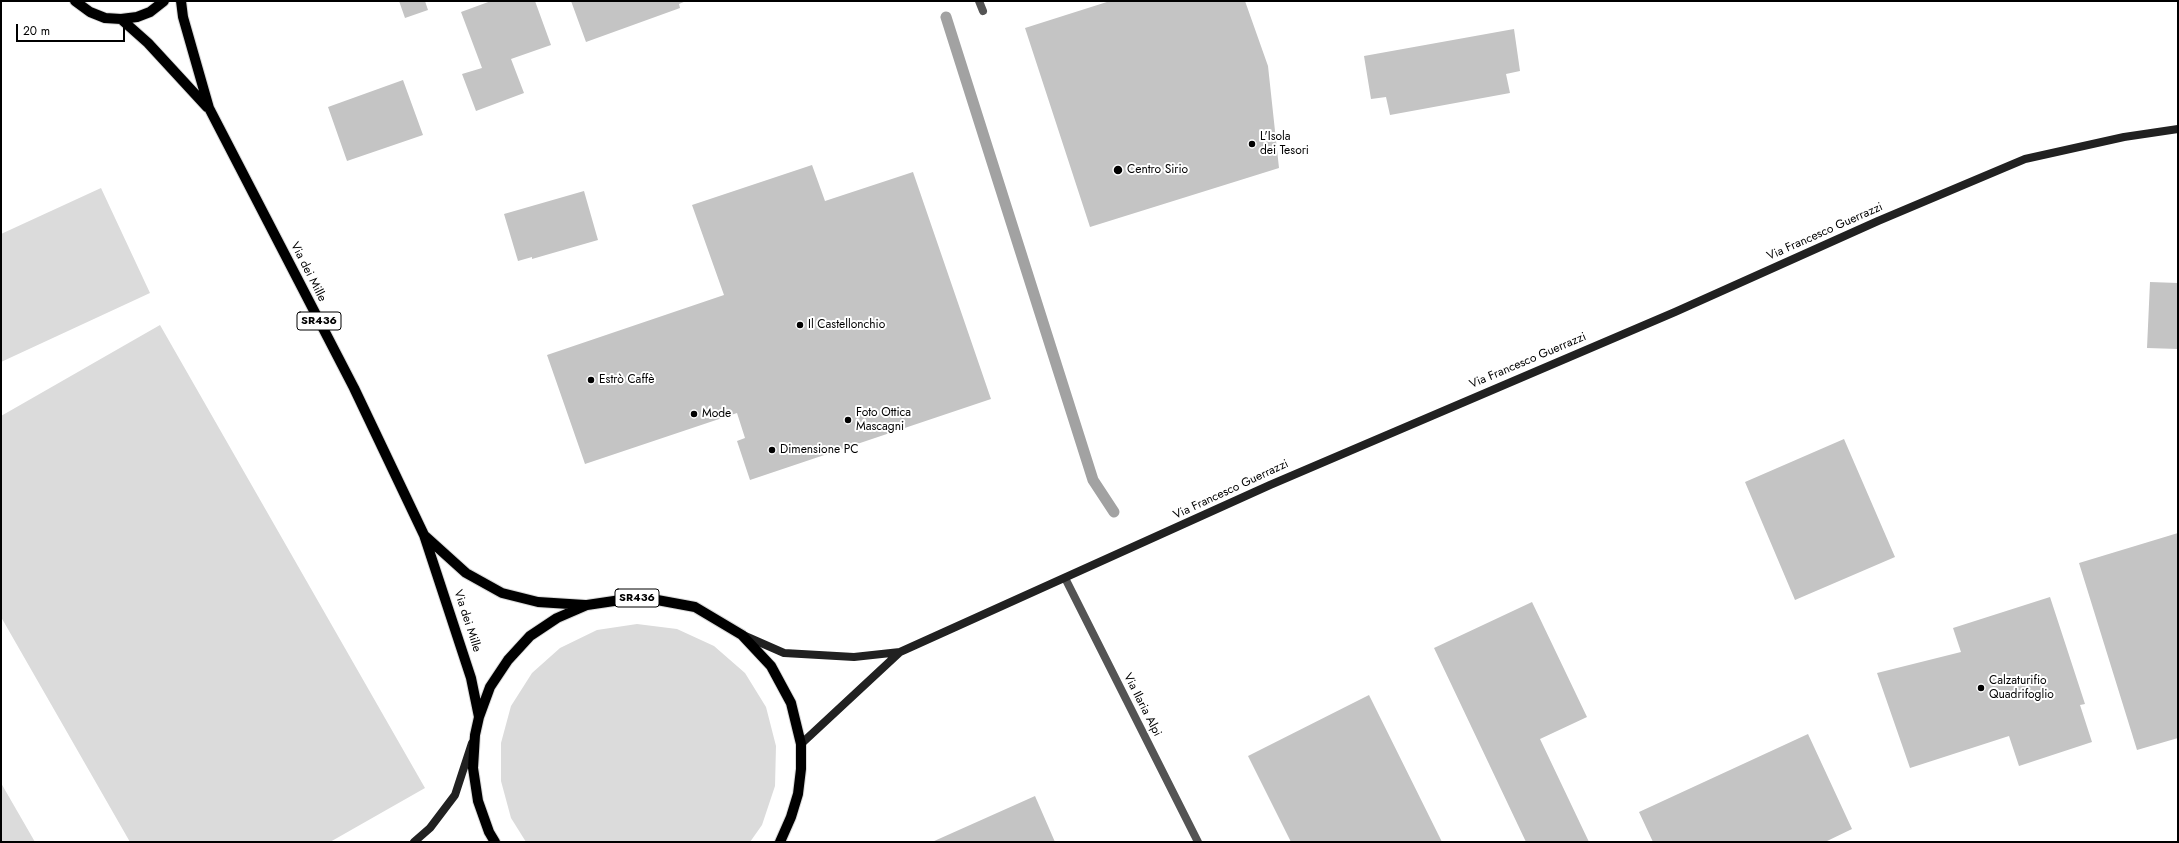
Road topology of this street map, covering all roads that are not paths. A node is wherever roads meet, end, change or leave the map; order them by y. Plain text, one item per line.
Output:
1 (164, 1) edge
2 (181, 1) edge
3 (979, 1) edge
4 (73, 2) edge
5 (983, 11) dead end
6 (121, 20) junction
7 (209, 108) junction
8 (2178, 129) edge
9 (424, 535) junction
10 (1065, 578) junction
11 (587, 605) junction
12 (742, 634) junction
13 (900, 652) junction
14 (479, 717) junction
15 (475, 735) junction
16 (801, 744) junction
17 (414, 842) edge
18 (495, 842) edge
19 (780, 842) edge
20 (1198, 842) edge

1 - 6 main road
2 - 7 main road, Via dei Mille / SR436
3 - 5 street
4 - 6 main road
6 - 7 main road, Via dei Mille / SR436
7 - 9 main road, Via dei Mille / SR436
8 - 10 main road, Via Francesco Guerrazzi
9 - 11 main road, Via dei Mille / SR436
9 - 14 main road, Via dei Mille / SR436
10 - 13 main road, Via Francesco Guerrazzi
10 - 20 street, Via Ilaria Alpi
11 - 12 main road, SR436
11 - 14 main road, SR436
12 - 13 main road, Via Francesco Guerrazzi
12 - 16 main road, SR436
13 - 16 main road, Via Francesco Guerrazzi
14 - 15 main road, SR436
15 - 17 main road
15 - 18 main road, SR436
16 - 19 main road, SR436

